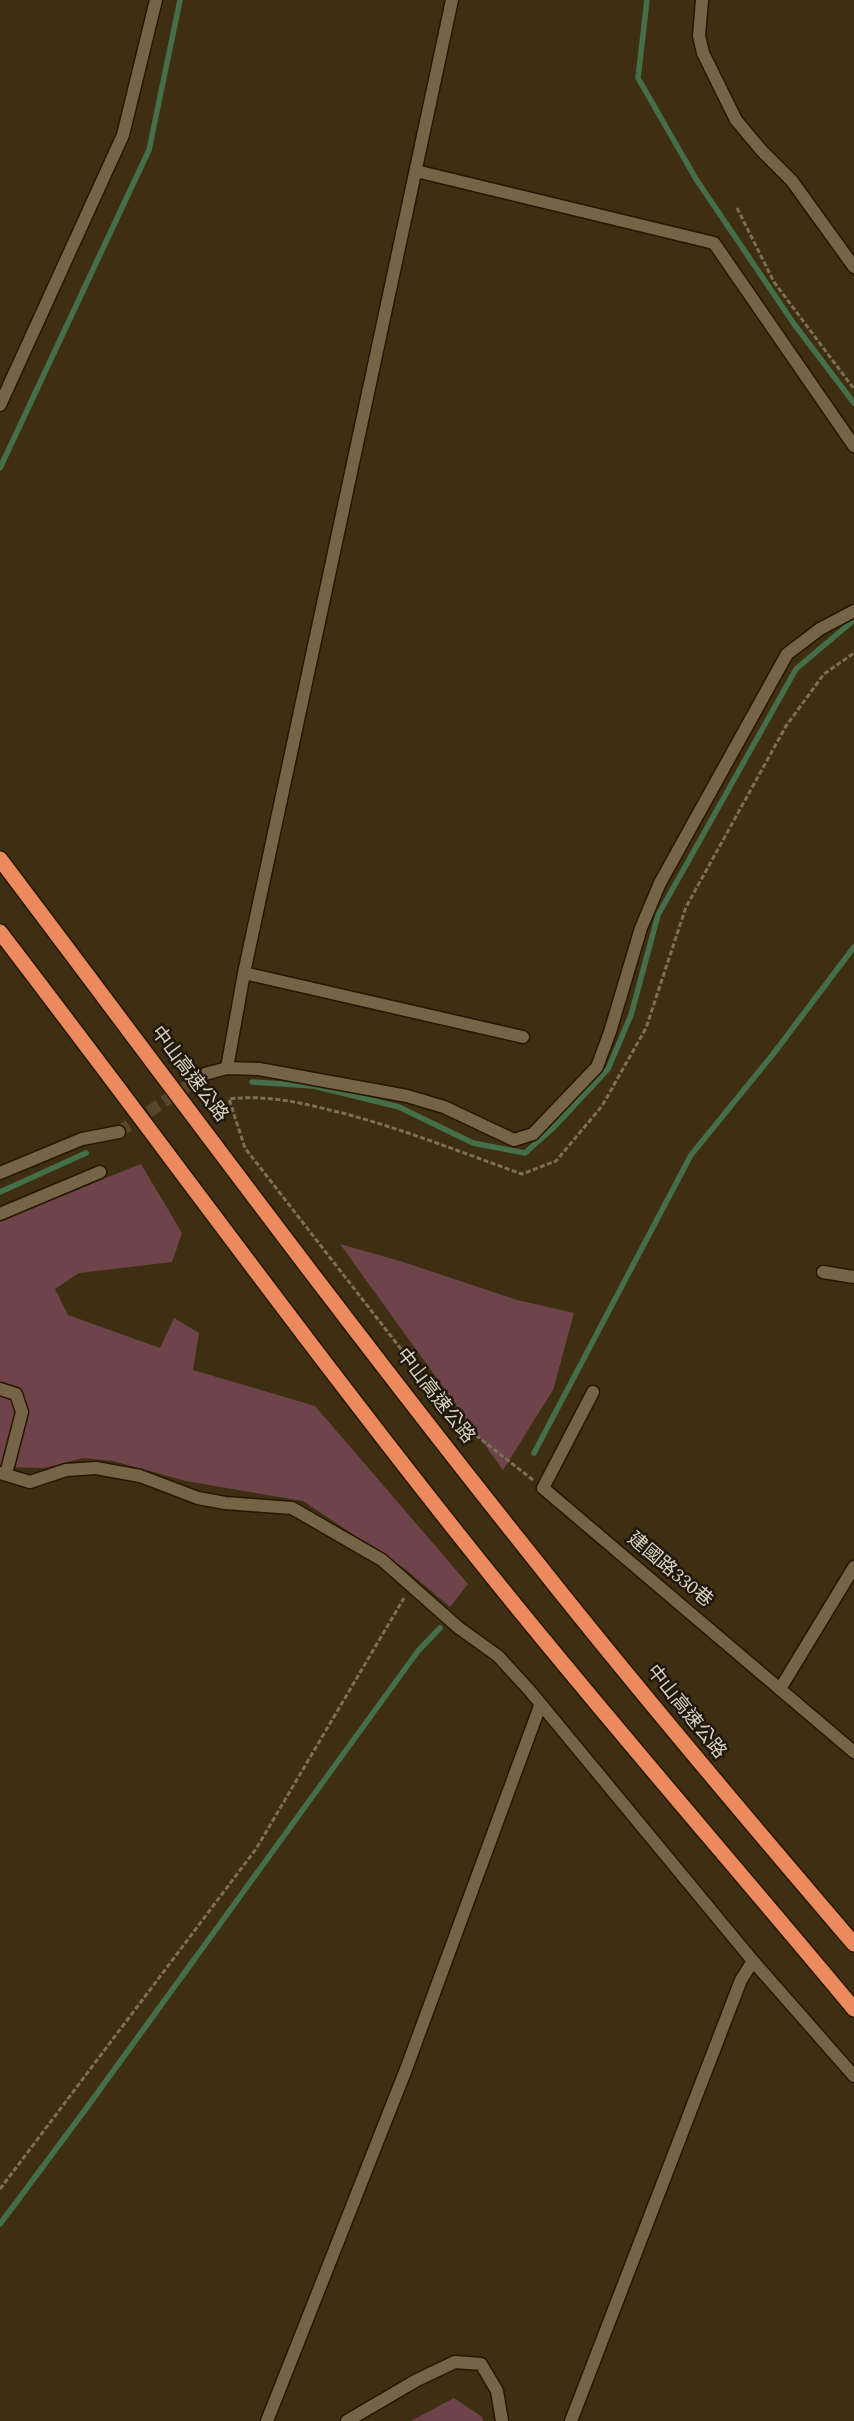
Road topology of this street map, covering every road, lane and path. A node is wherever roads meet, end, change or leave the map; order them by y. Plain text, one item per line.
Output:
1 (156, 0) edge
2 (452, 0) edge
3 (702, 0) edge
4 (416, 171) junction
5 (737, 208) dead end
6 (854, 267) edge
7 (854, 389) edge
8 (0, 405) edge
9 (854, 446) edge
10 (854, 611) edge
11 (854, 654) edge
12 (0, 859) edge
13 (0, 932) edge
14 (244, 973) junction
15 (523, 1037) dead end
16 (227, 1068) junction
17 (205, 1074) tunnel mouth
18 (119, 1132) tunnel mouth
19 (100, 1172) dead end
20 (0, 1173) edge
21 (0, 1214) edge
22 (823, 1272) dead end
23 (854, 1277) edge
24 (0, 1389) edge
25 (593, 1392) dead end
26 (3, 1474) edge
27 (543, 1488) junction
28 (854, 1567) edge
29 (412, 1585) junction
30 (780, 1689) junction
31 (540, 1706) junction
32 (854, 1752) edge
33 (854, 1944) edge
34 (753, 1961) junction
35 (854, 2009) edge
36 (854, 2076) edge
37 (0, 2189) edge
38 (267, 2421) edge
39 (346, 2421) edge
40 (502, 2421) edge
41 (571, 2421) edge

1 - 8 lane
2 - 4 lane
3 - 6 lane
4 - 9 lane
4 - 14 lane
5 - 7 path
10 - 16 lane
11 - 27 path
12 - 33 highway, 中山高速公路
13 - 35 highway
14 - 15 lane
14 - 16 lane
16 - 17 lane
18 - 20 lane
19 - 21 lane
22 - 23 lane
24 - 26 lane
25 - 27 lane
26 - 29 lane
27 - 30 lane, 建國路330巷
28 - 30 lane
29 - 31 lane
29 - 37 path
30 - 32 lane, 建國路330巷
31 - 34 lane
31 - 38 lane
34 - 36 lane
34 - 41 lane
39 - 40 lane

